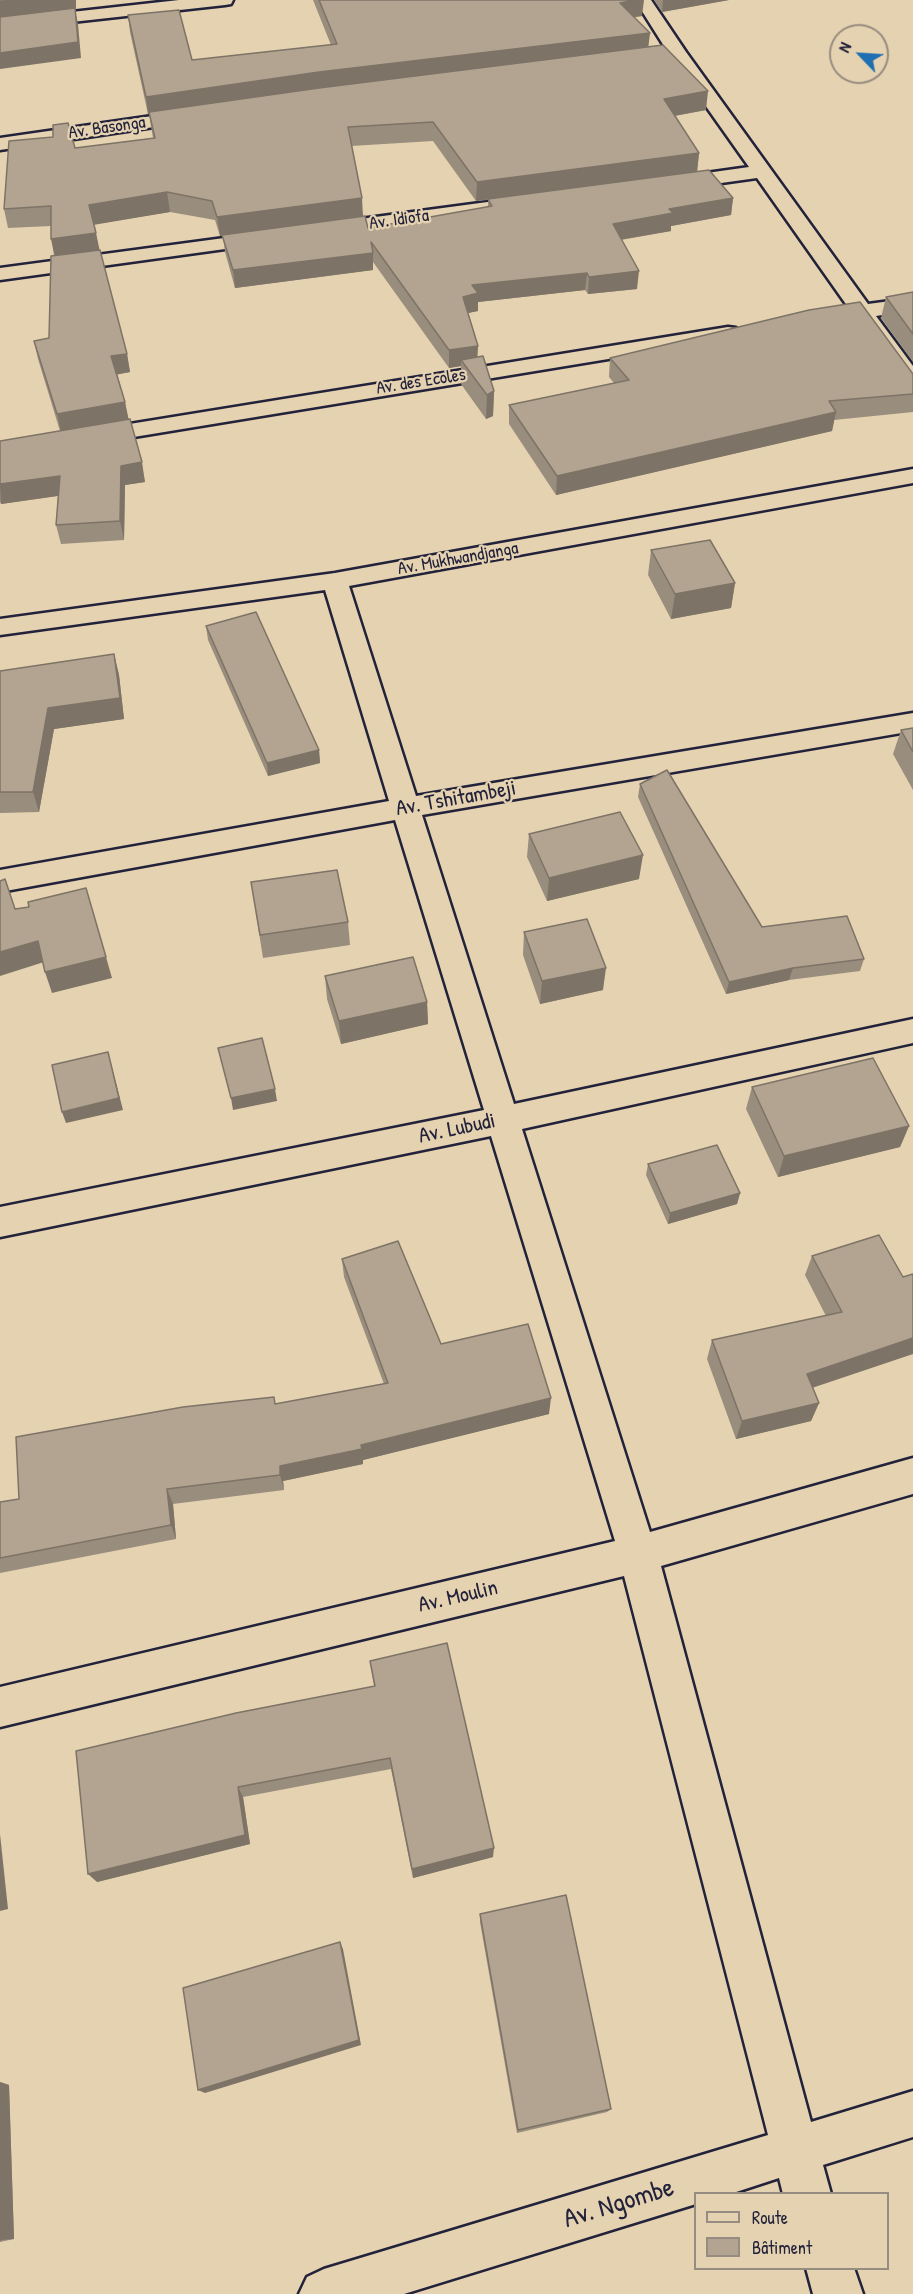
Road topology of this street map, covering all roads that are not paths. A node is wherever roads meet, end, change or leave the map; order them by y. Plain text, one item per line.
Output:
1 (225, 0) edge
2 (643, 0) edge
3 (139, 4) edge
4 (0, 26) edge
5 (678, 54) junction
6 (655, 56) edge
7 (213, 113) edge
8 (0, 144) edge
9 (763, 171) junction
10 (657, 185) edge
11 (517, 204) edge
12 (0, 274) edge
13 (913, 304) edge
14 (860, 311) junction
15 (801, 321) edge
16 (754, 328) edge
17 (913, 382) edge
18 (0, 452) edge
19 (913, 476) edge
20 (334, 581) junction
21 (0, 627) edge
22 (913, 722) edge
23 (404, 808) junction
24 (0, 880) edge
25 (913, 1031) edge
26 (502, 1120) junction
27 (0, 1222) edge
28 (913, 1476) edge
29 (638, 1554) junction
30 (0, 1707) edge
31 (913, 2114) edge
32 (794, 2150) junction
33 (807, 2192) edge
34 (831, 2270) edge
35 (324, 2294) edge
36 (838, 2294) edge

1 - 3 street
2 - 5 street
3 - 4 street
5 - 6 street
5 - 9 street
7 - 8 street, Av. Basonga
9 - 10 street
9 - 14 street
11 - 12 street, Av. Idiofa
13 - 14 street
14 - 15 street
14 - 17 street
16 - 18 street, Av. des Ecoles
19 - 20 street, Av. Mukhwandjanga
20 - 21 street, Av. Mukhwandjanga
20 - 23 street
22 - 23 street, Av. Tshitambeji
23 - 24 street, Av. Tshitambeji
23 - 26 street
25 - 26 street, Av. Lubudi
26 - 27 street, Av. Lubudi
26 - 29 street
28 - 29 street, Av. Moulin
29 - 30 street, Av. Moulin
29 - 32 street
31 - 32 street, Av. Ngombe
32 - 33 street
32 - 35 street, Av. Ngombe
34 - 36 street

